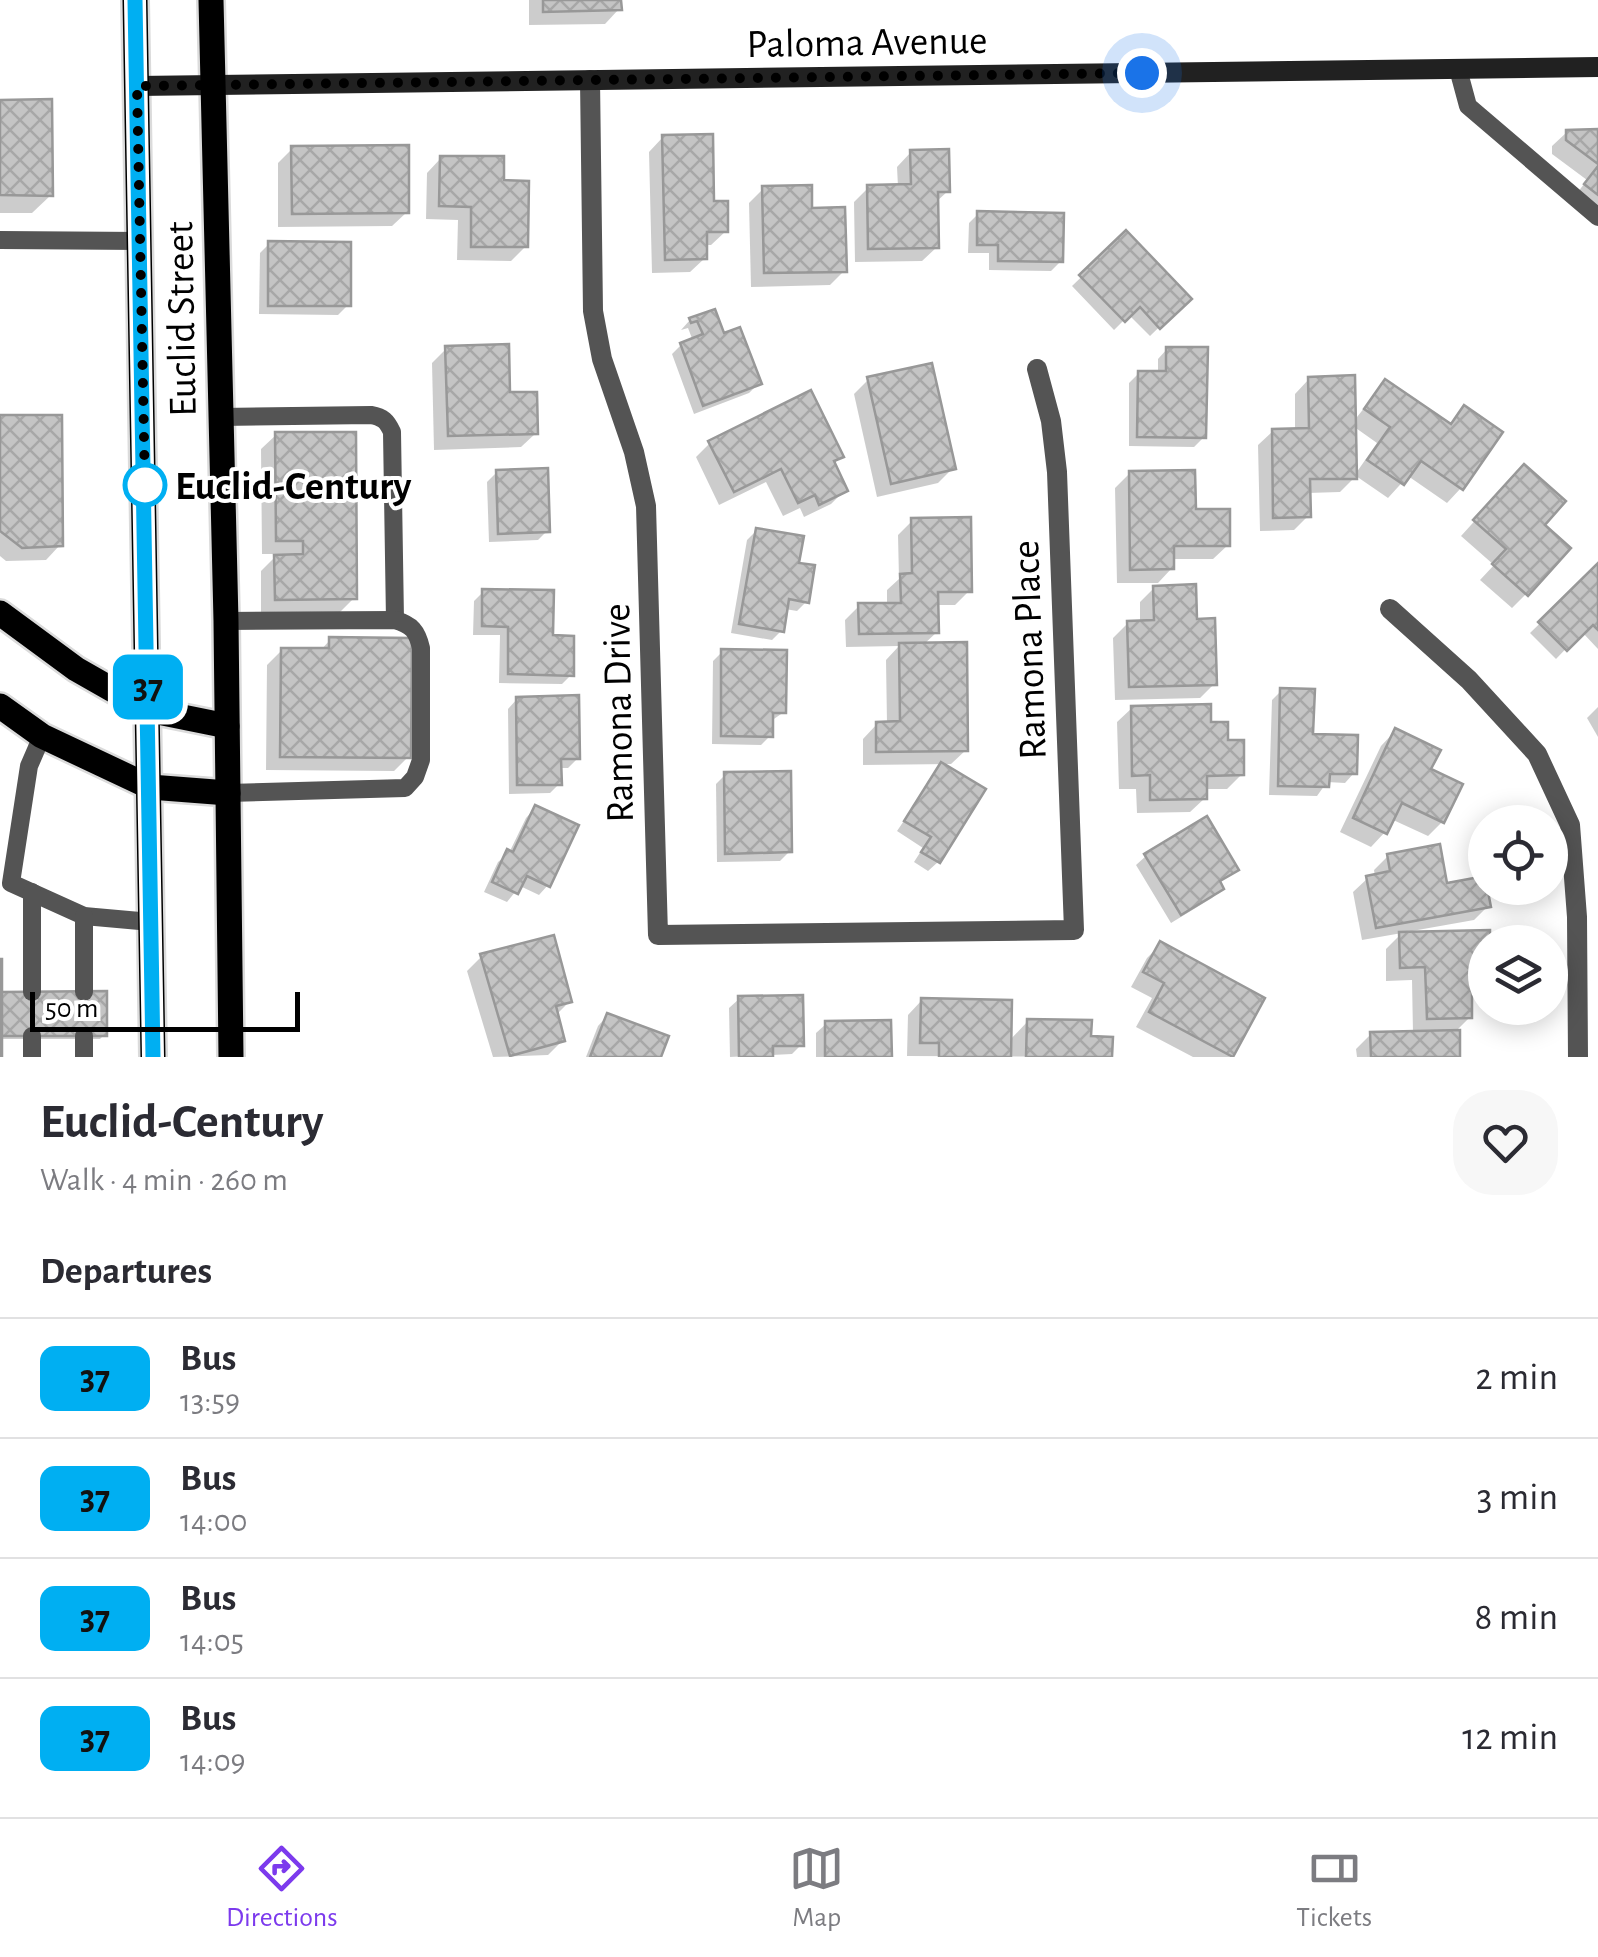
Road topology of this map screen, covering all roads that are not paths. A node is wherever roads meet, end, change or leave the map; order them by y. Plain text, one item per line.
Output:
1 (135, 0) edge
2 (211, 0) edge
3 (1598, 67) edge
4 (1458, 69) junction
5 (590, 80) junction
6 (213, 85) junction
7 (137, 86) junction
8 (1598, 217) edge
9 (0, 240) edge
10 (142, 240) junction
11 (1037, 369) dead end
12 (220, 417) junction
13 (1390, 610) dead end
14 (0, 613) edge
15 (396, 620) junction
16 (226, 621) junction
17 (0, 706) edge
18 (148, 710) junction
19 (228, 726) junction
20 (42, 736) junction
21 (150, 787) junction
22 (228, 793) junction
23 (6, 886) edge
24 (32, 892) junction
25 (84, 916) junction
26 (151, 922) junction
27 (1074, 930) joint
28 (32, 992) dead end
29 (84, 992) dead end
30 (32, 1036) dead end
31 (84, 1036) dead end
32 (32, 1057) edge
33 (84, 1057) edge
34 (153, 1057) edge
35 (231, 1057) edge
36 (1578, 1057) edge

1 - 7 main road, Euclid Street
2 - 6 main road, Euclid Street
3 - 4 street, Paloma Avenue
4 - 5 street, Paloma Avenue
4 - 8 lane
5 - 6 street, Paloma Avenue
5 - 27 street, Ramona Drive
6 - 7 street, Paloma Avenue
6 - 12 main road, Euclid Street
7 - 10 main road, Euclid Street
9 - 10 lane
10 - 18 main road, Euclid Street
11 - 27 street, Ramona Place
12 - 15 lane
12 - 16 main road, Euclid Street
13 - 36 street
14 - 18 main road
15 - 16 lane
15 - 22 lane
16 - 19 main road, Euclid Street
17 - 20 main road
18 - 19 main road
18 - 21 main road, Euclid Street
19 - 22 main road, Euclid Street
20 - 21 main road
20 - 23 lane
21 - 22 main road
21 - 26 main road, Euclid Street
22 - 35 main road, Euclid Street
23 - 24 lane
24 - 25 lane
24 - 28 lane
25 - 26 lane
25 - 29 lane
26 - 34 main road, Euclid Street
30 - 32 lane
31 - 33 lane

